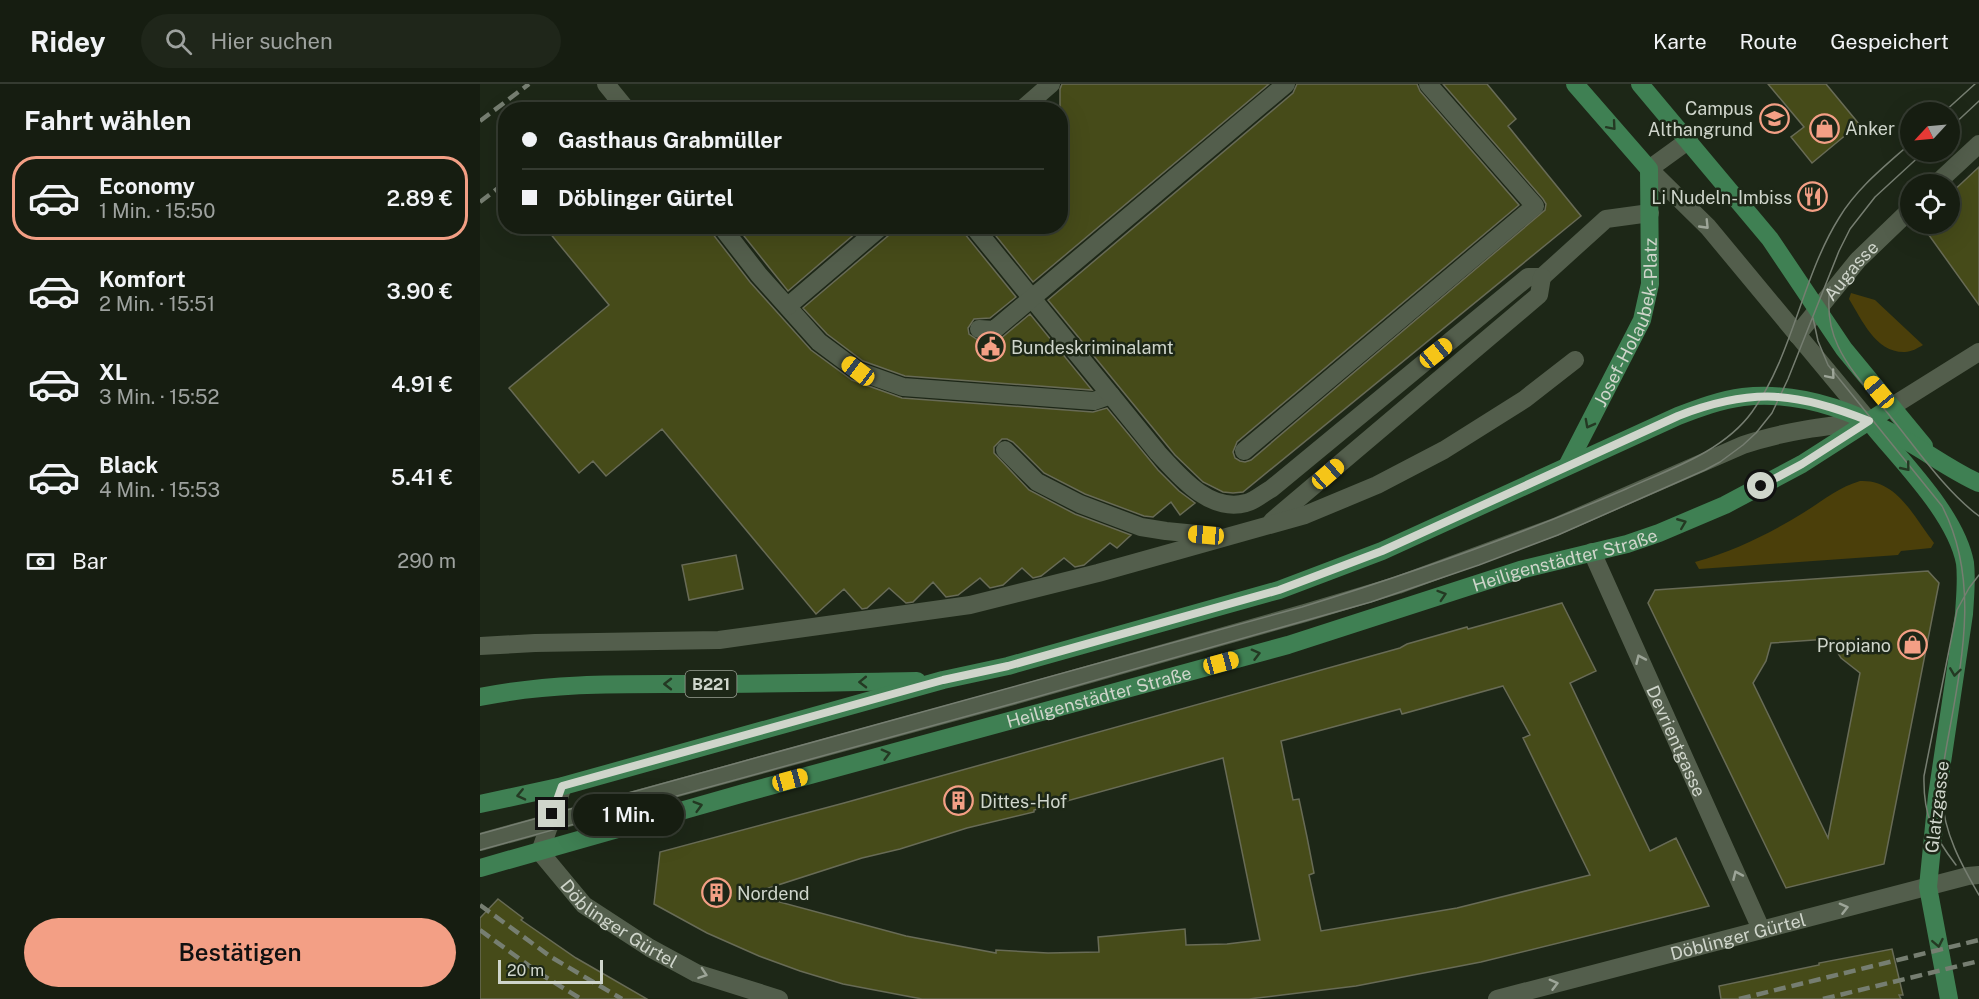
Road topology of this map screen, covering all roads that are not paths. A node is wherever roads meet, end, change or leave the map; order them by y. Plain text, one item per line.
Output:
1 (606, 84) edge
2 (1051, 84) edge
3 (1286, 84) edge
4 (1293, 84) edge
5 (1428, 84) edge
6 (1575, 84) edge
7 (1640, 84) edge
8 (621, 102) edge
9 (1030, 102) edge
10 (1689, 140) junction
11 (1979, 144) edge
12 (1649, 169) junction
13 (1947, 174) edge
14 (1650, 213) junction
15 (1900, 220) edge
16 (727, 234) edge
17 (873, 234) edge
18 (980, 234) edge
19 (1542, 277) junction
20 (1036, 303) junction
21 (788, 306) junction
22 (1817, 310) junction
23 (979, 329) dead end
24 (1797, 335) junction
25 (1979, 352) edge
26 (1575, 360) dead end
27 (1111, 395) junction
28 (1891, 407) junction
29 (1869, 421) junction
30 (1005, 450) dead end
31 (1244, 451) dead end
32 (1933, 457) junction
33 (1567, 466) junction
34 (1979, 483) edge
35 (1592, 552) junction
36 (1979, 579) edge
37 (1964, 614) junction
38 (480, 646) edge
39 (943, 680) junction
40 (480, 697) edge
41 (562, 786) junction
42 (480, 804) edge
43 (549, 823) junction
44 (480, 842) edge
45 (540, 852) junction
46 (480, 868) edge
47 (1979, 875) edge
48 (1928, 887) junction
49 (1761, 929) junction
50 (779, 999) edge
51 (1497, 999) edge
52 (1949, 999) edge

1 - 8 street
2 - 9 street
3 - 23 street
4 - 20 street
5 - 31 street
6 -> 12 main road
7 - 10 main road
10 - 12 street
10 - 22 main road
11 - 13 street
12 - 14 main road, Josef-Holaubek-Platz
12 -> 24 street
14 - 19 street
14 -> 33 main road, Josef-Holaubek-Platz
15 - 22 street, Augasse
16 - 21 street
17 - 21 street
18 - 20 street
19 - 27 street
19 - 30 street
20 - 27 street
21 - 27 street
22 - 24 street, Augasse
22 - 28 main road
24 -> 29 street
25 - 28 street
26 - 38 street
28 - 29 main road, Heiligenstädter Straße
28 - 32 main road
29 - 32 main road, B221
29 - 33 main road, B221
35 -> 29 main road, Heiligenstädter Straße
29 -> 37 main road
29 - 43 street
32 - 34 main road, B221
33 - 39 main road, B221
45 -> 35 main road, Heiligenstädter Straße
49 -> 35 street, Devrientgasse
36 - 37 main road
37 -> 48 main road, Glatzgasse
39 -> 40 main road, B221
39 - 41 main road
41 -> 42 main road
41 - 43 street
43 - 44 street
43 - 45 street
45 - 46 main road, Heiligenstädter Straße
45 -> 50 street, Döblinger Gürtel
47 - 48 street, Döblinger Gürtel
49 -> 48 street, Döblinger Gürtel
48 -> 52 main road, Glatzgasse
51 -> 49 street, Döblinger Gürtel

